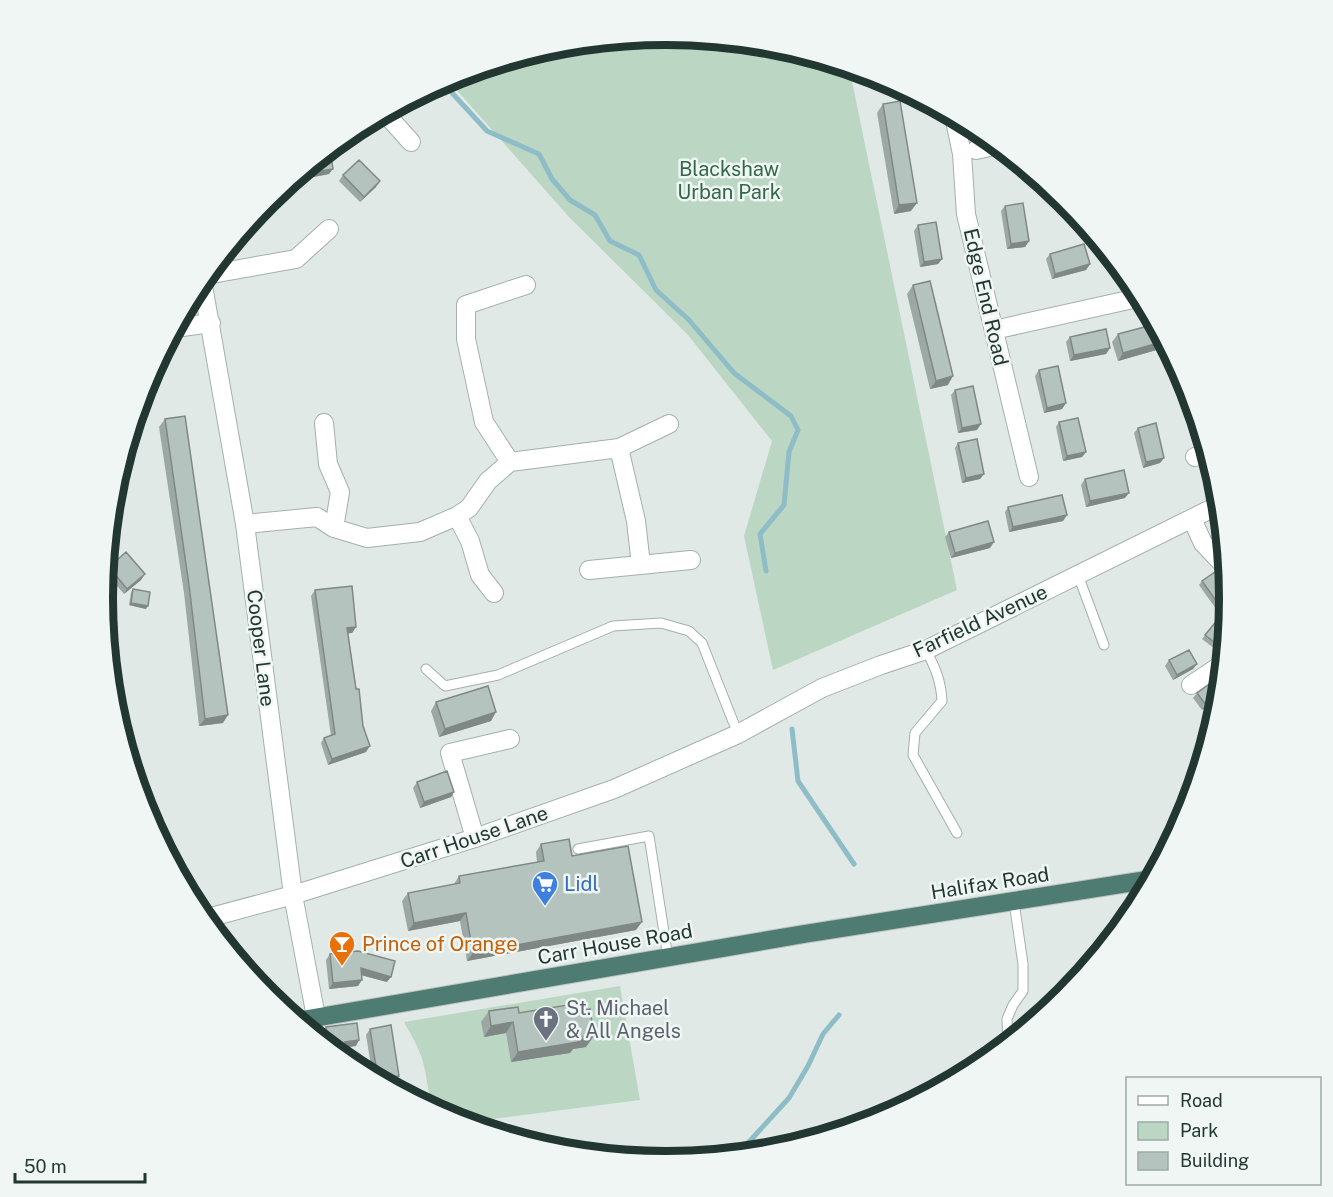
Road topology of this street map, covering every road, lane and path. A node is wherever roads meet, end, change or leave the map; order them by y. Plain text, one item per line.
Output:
1 (390, 119) edge
2 (956, 127) edge
3 (411, 142) dead end
4 (987, 147) edge
5 (976, 150) dead end
6 (329, 229) dead end
7 (219, 273) edge
8 (526, 285) dead end
9 (205, 293) edge
10 (1132, 299) edge
11 (211, 323) junction
12 (185, 327) edge
13 (994, 330) junction
14 (324, 423) dead end
15 (669, 424) dead end
16 (619, 448) junction
17 (510, 462) junction
18 (1029, 477) dead end
19 (1212, 509) edge
20 (457, 516) junction
21 (1192, 519) junction
22 (245, 524) junction
23 (334, 528) junction
24 (1219, 559) edge
25 (691, 560) dead end
26 (641, 565) junction
27 (589, 570) dead end
28 (1078, 575) junction
29 (494, 593) dead end
30 (1104, 645) dead end
31 (926, 650) junction
32 (426, 669) dead end
33 (1215, 669) edge
34 (1191, 685) dead end
35 (738, 734) junction
36 (510, 739) dead end
37 (957, 833) dead end
38 (475, 838) junction
39 (578, 849) dead end
40 (1142, 881) edge
41 (293, 895) junction
42 (1014, 902) junction
43 (214, 916) edge
44 (835, 929) joint
45 (668, 957) junction
46 (316, 1017) junction
47 (307, 1019) edge
48 (1008, 1034) edge

1 - 3 street
2 - 13 street, Edge End Road
4 - 5 street
6 - 7 street
8 - 17 street
9 - 11 street, Cooper Lane
10 - 13 street
11 - 12 street
11 - 22 street, Cooper Lane
13 - 18 street, Edge End Road
14 - 23 street
15 - 16 street
16 - 17 street
16 - 26 street
17 - 20 street
19 - 21 street, Farfield Avenue
20 - 23 street
20 - 29 street
21 - 24 street
21 - 28 street, Farfield Avenue
22 - 23 street
22 - 41 street, Cooper Lane
25 - 26 street
26 - 27 street
28 - 30 lane
28 - 31 street, Farfield Avenue
31 - 35 street, Farfield Avenue
31 - 37 lane
32 - 35 lane
33 - 34 street
35 - 38 street, Carr House Lane
36 - 38 street
38 - 41 street, Carr House Lane
39 - 45 lane
40 - 42 highway, Halifax Road
41 - 43 street, Carr House Lane
41 - 46 street, Cooper Lane
42 - 44 highway, Halifax Road
42 - 48 lane
44 - 45 highway, Carr House Road
45 - 46 highway, Carr House Road
46 - 47 highway, Carr House Road

